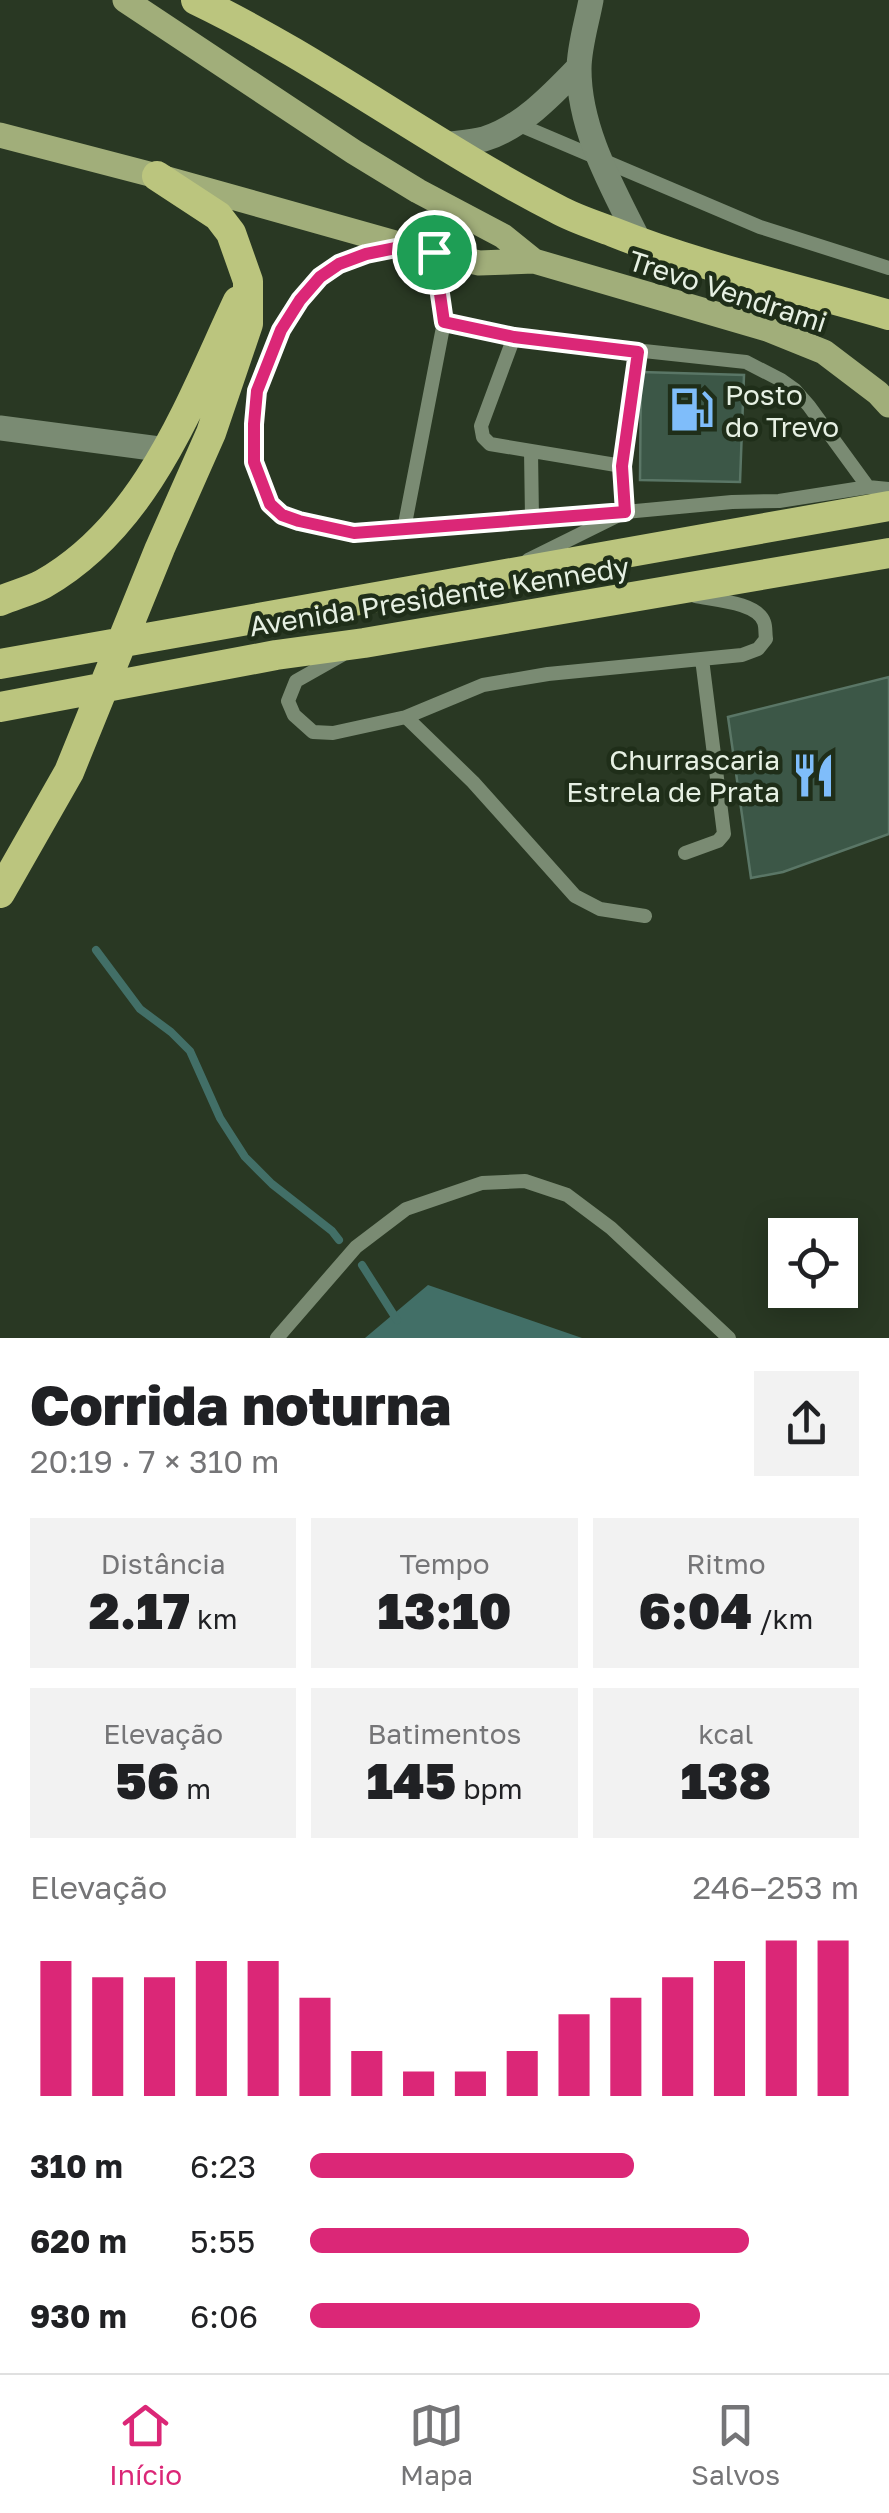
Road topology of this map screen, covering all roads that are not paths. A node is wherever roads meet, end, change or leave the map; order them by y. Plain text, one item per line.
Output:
1 (126, 0) edge
2 (196, 0) edge
3 (590, 0) edge
4 (579, 67) junction
5 (515, 124) junction
6 (0, 135) edge
7 (444, 145) junction
8 (600, 161) junction
9 (158, 176) junction
10 (640, 243) junction
11 (406, 246) junction
12 (434, 252) junction
13 (534, 261) junction
14 (889, 268) edge
15 (248, 281) junction
16 (889, 315) edge
17 (444, 322) junction
18 (514, 337) junction
19 (638, 352) junction
20 (889, 405) edge
21 (0, 428) edge
22 (168, 450) junction
23 (531, 451) junction
24 (622, 466) junction
25 (889, 489) edge
26 (879, 497) edge
27 (625, 512) junction
28 (532, 518) junction
29 (404, 530) junction
30 (889, 553) edge
31 (815, 567) junction
32 (500, 574) junction
33 (889, 575) edge
34 (649, 594) junction
35 (0, 601) edge
36 (364, 643) junction
37 (702, 660) junction
38 (0, 664) edge
39 (0, 707) edge
40 (406, 717) junction
41 (685, 854) dead end
42 (0, 893) edge
43 (645, 916) dead end
44 (276, 1338) edge
45 (728, 1338) edge

1 - 13 main road
2 - 7 highway
3 - 4 street
4 - 5 street
4 - 8 street
5 - 7 street
5 - 8 lane
6 - 9 main road
7 - 10 highway
8 - 10 street
8 - 14 lane
9 - 11 main road
9 - 15 highway
10 - 16 highway
11 - 12 main road
11 - 29 lane
12 - 13 main road
12 - 17 lane
13 - 20 main road, Trevo Vendrami
15 - 22 highway
15 - 42 highway
17 - 18 lane
17 - 29 lane
18 - 19 lane
18 - 23 lane
19 - 24 lane
19 - 26 lane
21 - 22 street
22 - 35 highway
23 - 24 lane
23 - 28 lane
24 - 27 lane
25 - 26 lane
26 - 27 lane
26 - 32 highway, Avenida Presidente Kennedy
27 - 28 lane
27 - 32 lane
28 - 29 lane
30 - 31 highway, Avenida Presidente Kennedy
31 - 33 highway
31 - 34 highway, Avenida Presidente Kennedy
32 - 38 highway, Avenida Presidente Kennedy
34 - 36 highway, Avenida Presidente Kennedy
34 - 37 lane
36 - 39 highway, Avenida Presidente Kennedy
36 - 40 lane
37 - 40 lane
37 - 41 lane
40 - 43 lane
44 - 45 lane

